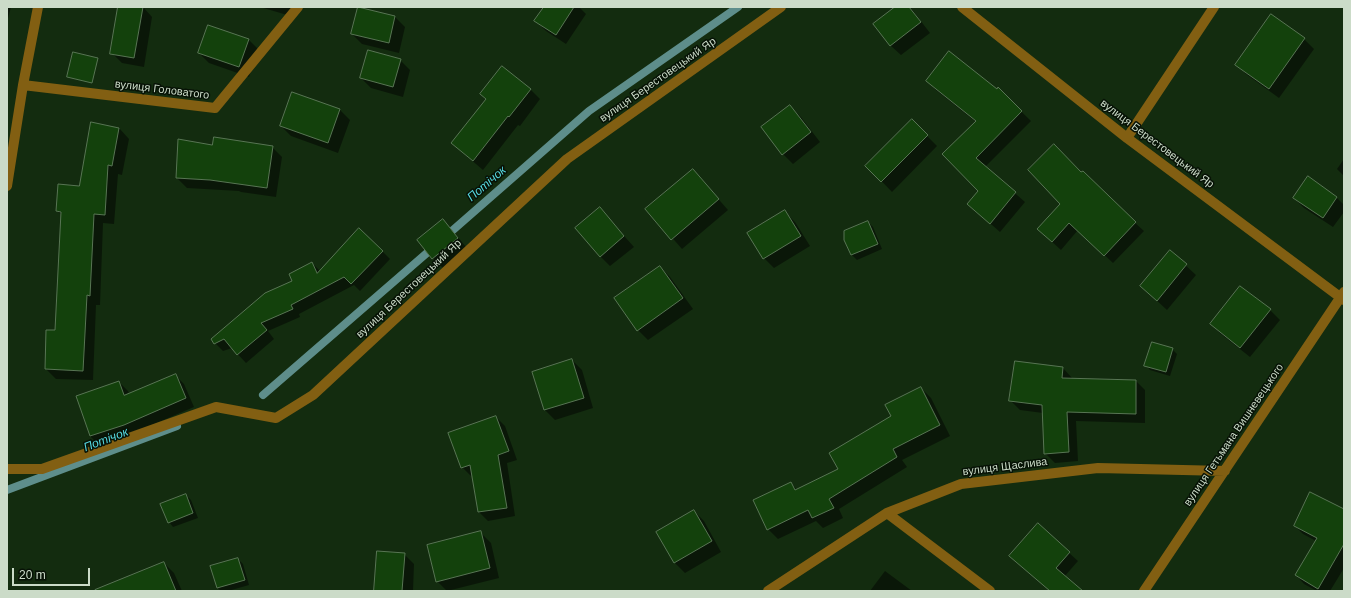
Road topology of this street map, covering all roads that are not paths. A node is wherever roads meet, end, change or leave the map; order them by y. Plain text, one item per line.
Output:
1 (38, 7) edge
2 (298, 7) edge
3 (781, 7) edge
4 (962, 7) edge
5 (1214, 7) edge
6 (23, 85) junction
7 (1127, 138) junction
8 (7, 186) edge
9 (1343, 296) edge
10 (7, 469) edge
11 (1225, 471) junction
12 (887, 513) junction
13 (768, 591) edge
14 (990, 591) edge
15 (1144, 591) edge

1 - 6 street
2 - 6 street, вулиця Головатого
3 - 10 street, вулиця Берестовецький Яр
4 - 7 street, вулиця Берестовецький Яр
5 - 7 street
6 - 8 street
7 - 9 street, вулиця Берестовецький Яр
9 - 11 street, вулиця Гетьмана Вишневецького
11 - 12 street, вулиця Щаслива
11 - 15 street, вулиця Гетьмана Вишневецького
12 - 13 street, вулиця Щаслива
12 - 14 street

